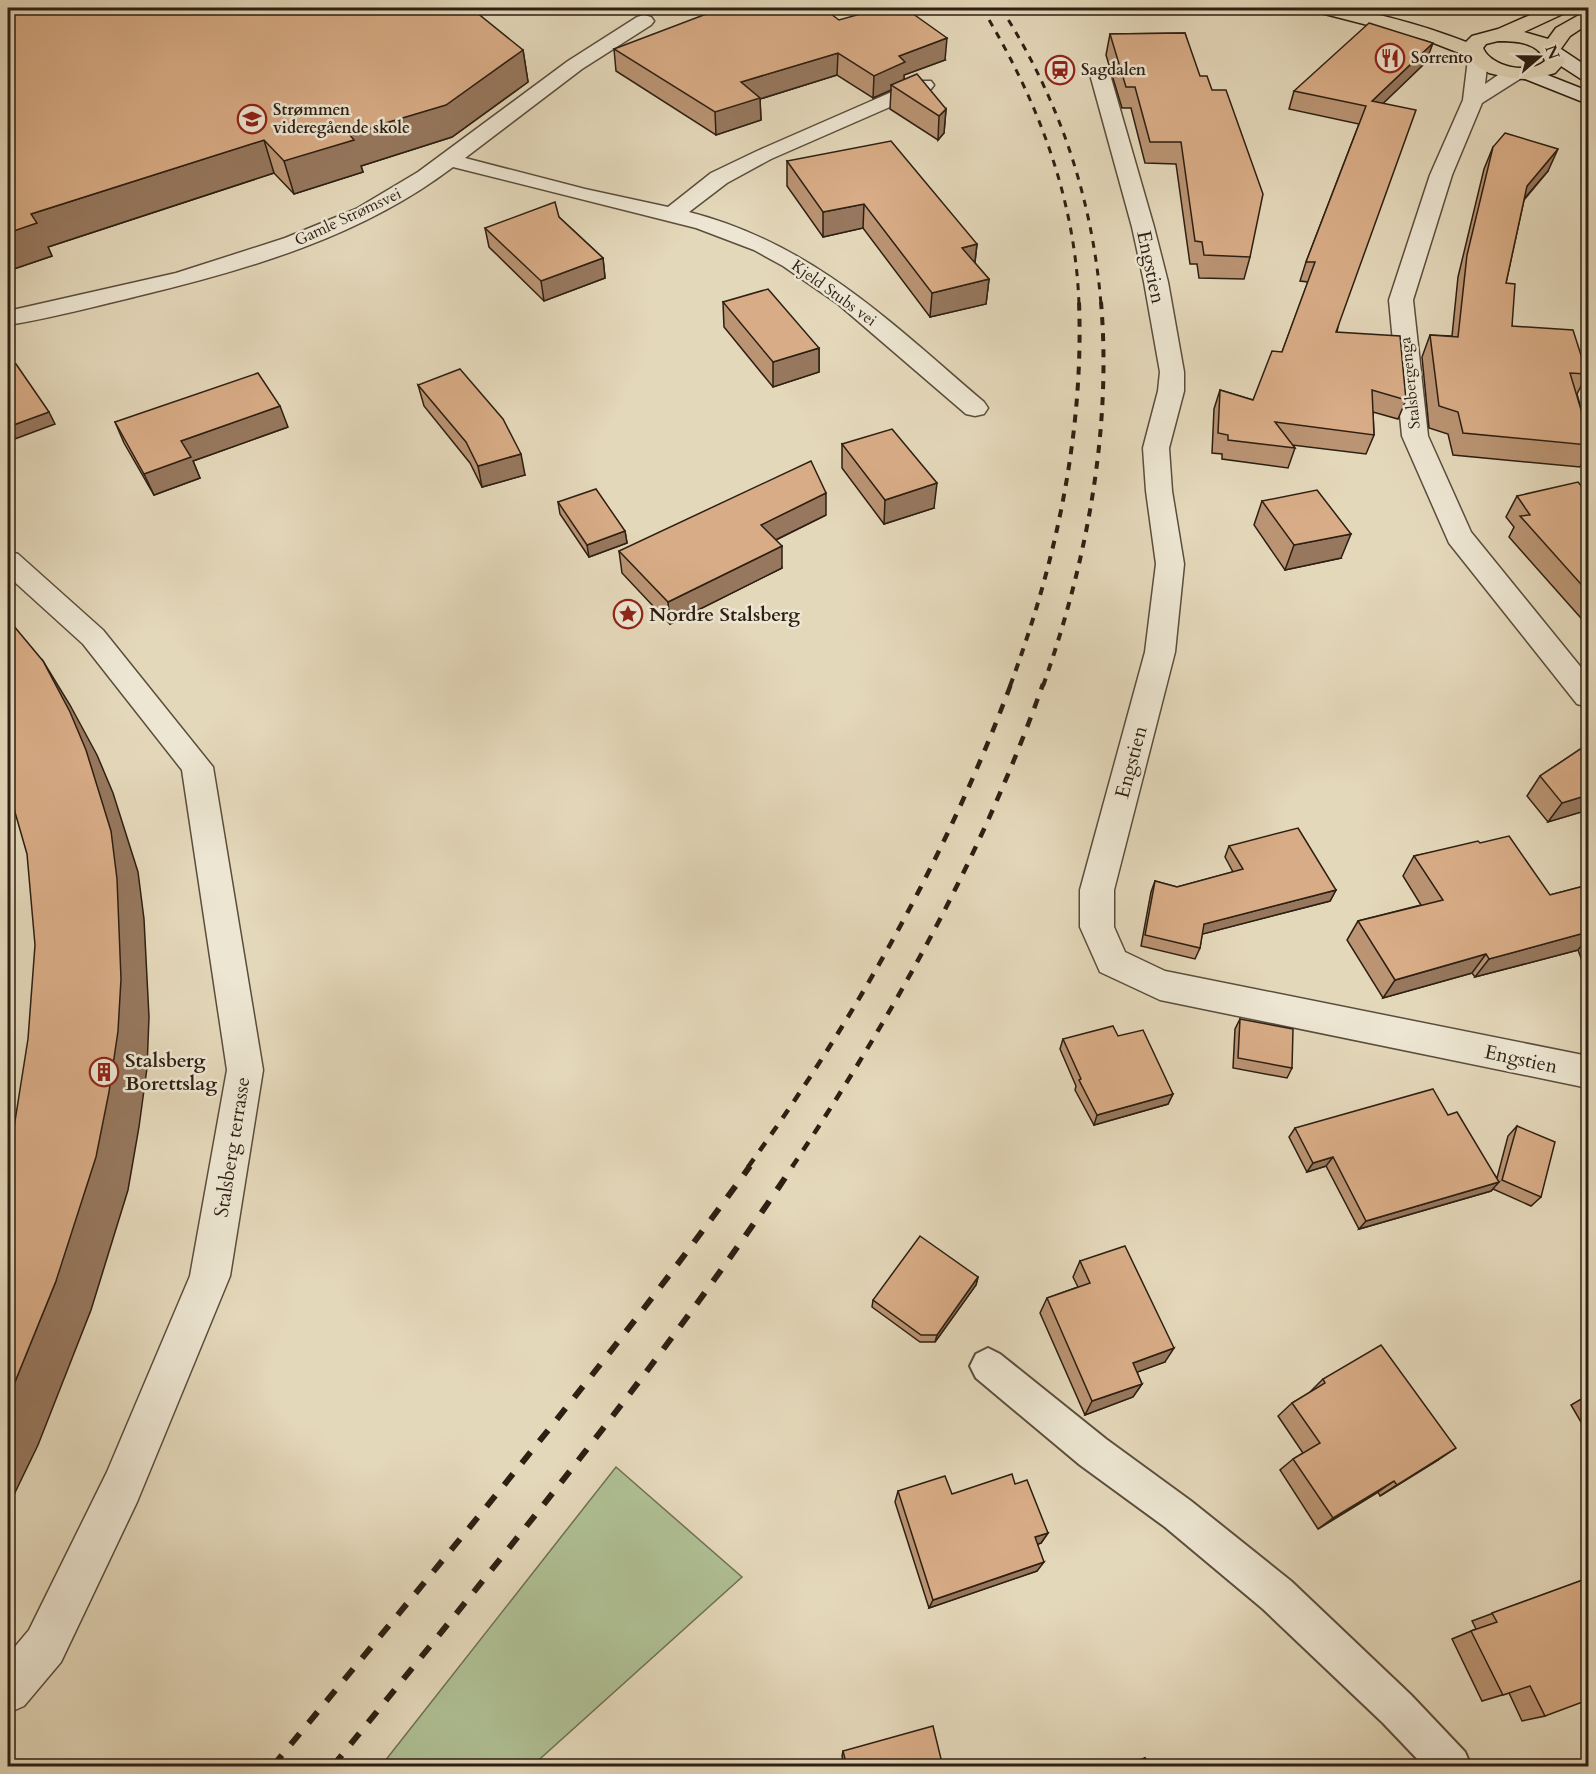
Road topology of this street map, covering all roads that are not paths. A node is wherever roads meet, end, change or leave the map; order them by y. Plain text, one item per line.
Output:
1 (1324, 8) edge
2 (1370, 8) edge
3 (1560, 8) edge
4 (1588, 16) edge
5 (644, 21) dead end
6 (1498, 35) junction
7 (1551, 50) junction
8 (1476, 56) junction
9 (1521, 73) junction
10 (1588, 75) edge
11 (1101, 78) dead end
12 (924, 85) edge
13 (1588, 98) edge
14 (1473, 100) junction
15 (450, 160) junction
16 (673, 214) junction
17 (8, 318) edge
18 (975, 408) dead end
19 (8, 561) edge
20 (1588, 696) edge
21 (1588, 1072) edge
22 (988, 1366) dead end
23 (8, 1690) edge
24 (1451, 1767) edge

1 - 8 main road
2 - 6 main road
3 - 6 main road
4 - 7 main road
5 - 15 street, Gamle Strømsvei
6 - 7 main road
6 - 8 main road
7 - 9 main road
7 - 10 street
8 - 9 main road
8 - 14 street, Stalsbergenga
9 - 13 street
9 - 14 street
11 - 21 street, Engstien
12 - 16 street
14 - 20 street, Stalsbergenga
15 - 16 street, Kjeld Stubs vei
15 - 17 street, Gamle Strømsvei
16 - 18 street, Kjeld Stubs vei
19 - 23 street, Stalsberg terrasse
22 - 24 lane

